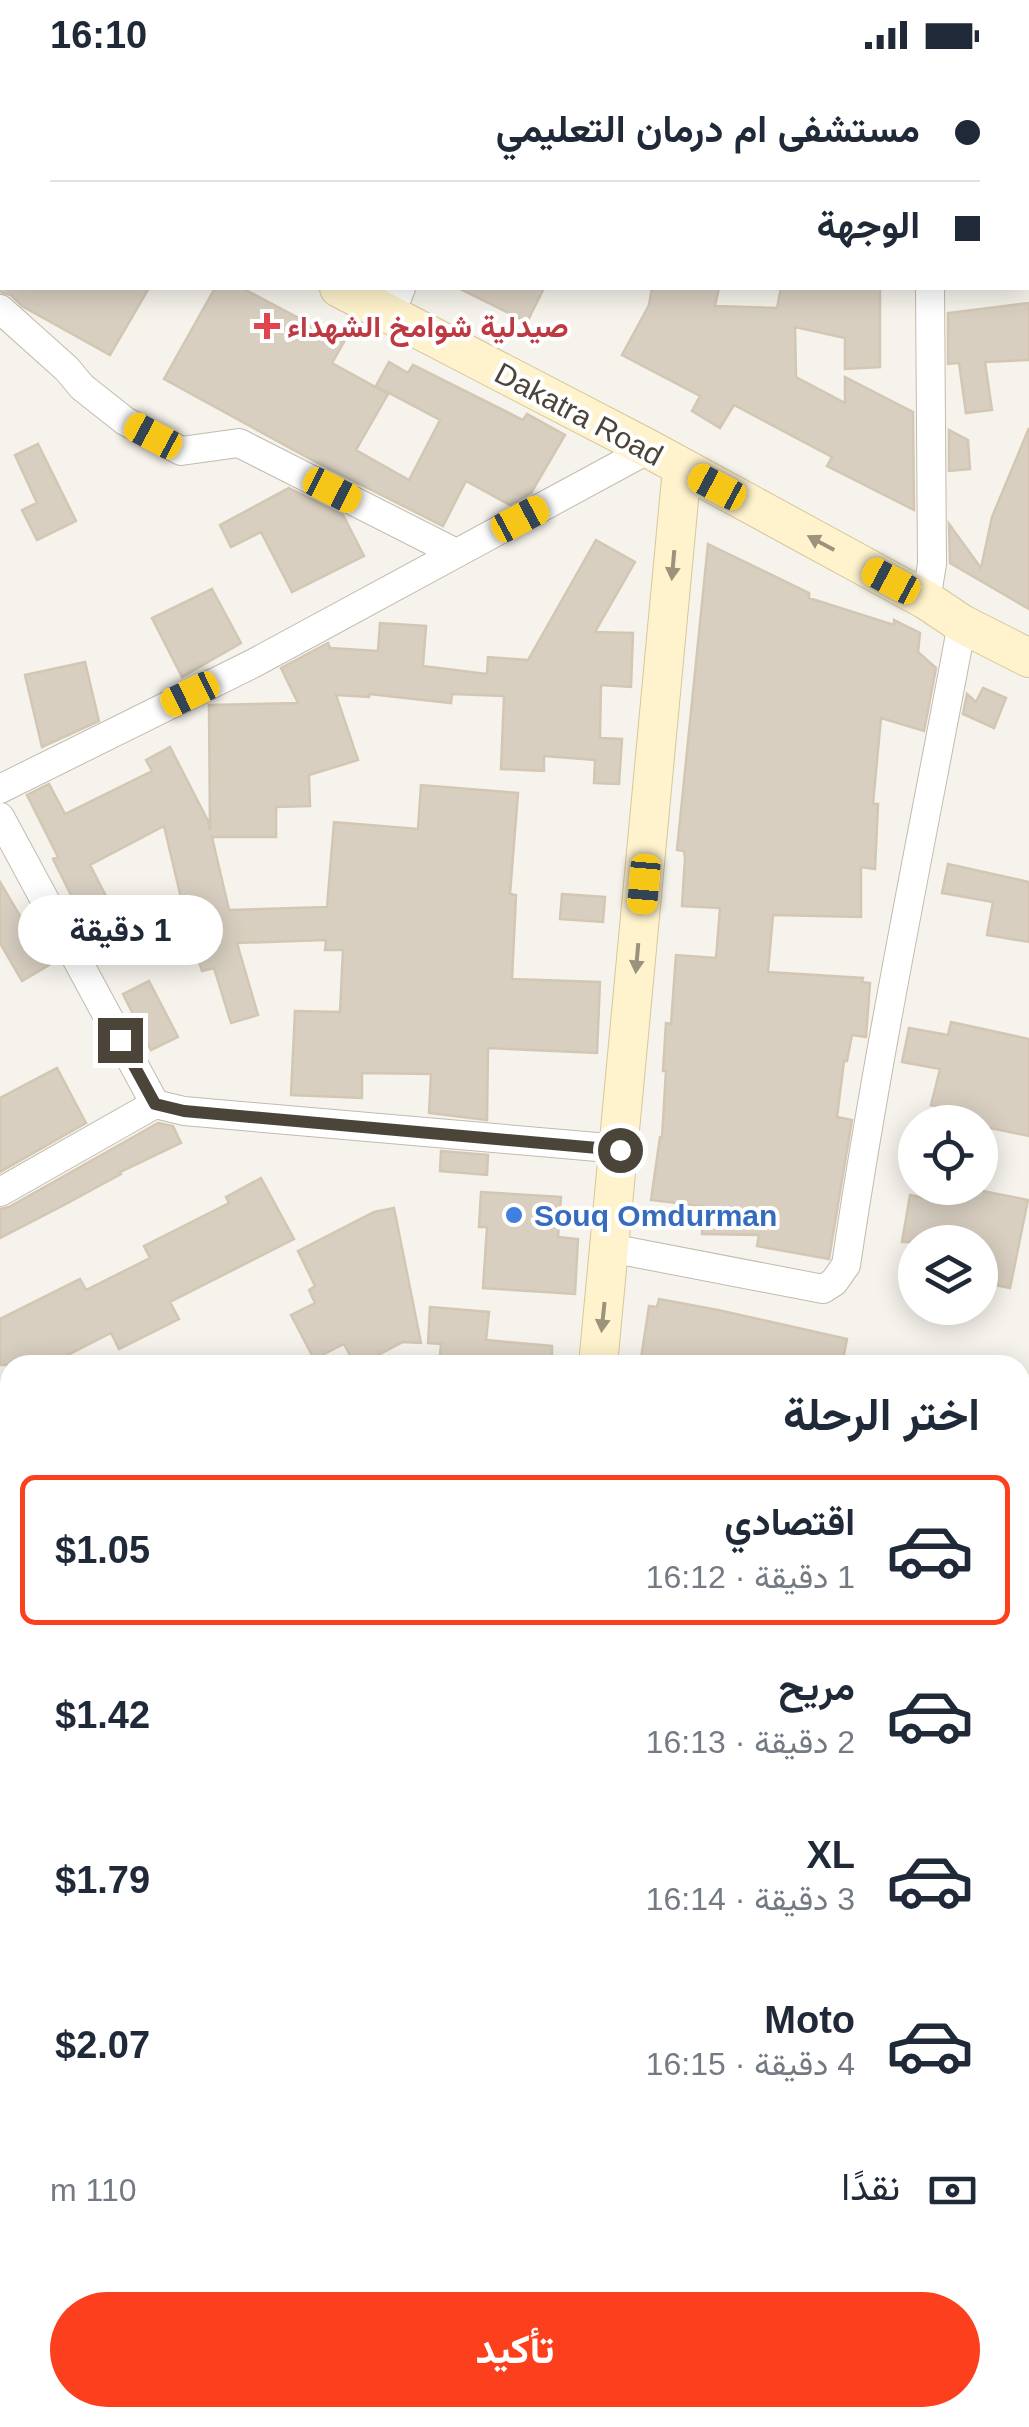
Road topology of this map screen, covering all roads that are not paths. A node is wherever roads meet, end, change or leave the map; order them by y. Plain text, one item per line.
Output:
1 (347, 290) edge
2 (930, 290) edge
3 (396, 302) edge
4 (0, 309) edge
5 (648, 450) junction
6 (682, 468) junction
7 (456, 554) junction
8 (926, 600) junction
9 (962, 624) junction
10 (1029, 658) edge
11 (0, 789) edge
12 (0, 817) edge
13 (155, 1104) junction
14 (620, 1150) junction
15 (0, 1192) edge
16 (610, 1248) junction
17 (599, 1355) edge

1 - 3 street, Dakatra Road
2 - 8 street
3 - 5 street, Dakatra Road
4 - 7 street
5 - 6 street, Dakatra Road
5 - 7 street
8 -> 6 street, Dakatra Road
6 -> 14 street
7 - 11 street
8 - 9 street, Dakatra Road
9 - 10 street, Dakatra Road
9 - 16 street
12 - 13 street
13 - 14 street
13 - 15 street
14 - 16 street
16 -> 17 street

